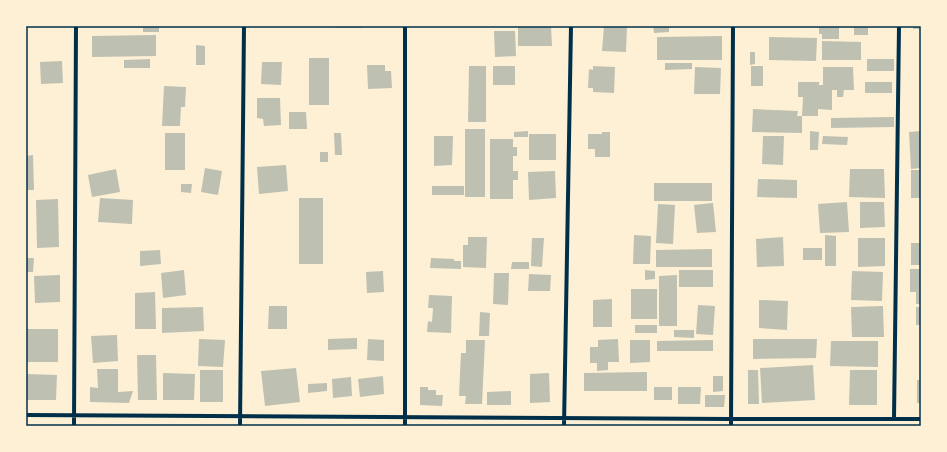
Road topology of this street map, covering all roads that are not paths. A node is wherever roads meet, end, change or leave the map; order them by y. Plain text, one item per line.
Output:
1 (76, 26) edge
2 (244, 26) edge
3 (405, 26) edge
4 (570, 26) edge
5 (733, 26) edge
6 (899, 26) edge
7 (26, 415) edge
8 (74, 415) junction
9 (240, 416) junction
10 (405, 416) junction
11 (564, 417) junction
12 (731, 419) junction
13 (894, 419) junction
14 (921, 419) edge
15 (74, 426) edge
16 (240, 426) edge
17 (405, 426) edge
18 (564, 426) edge
19 (731, 426) edge

1 - 8 street
2 - 9 street
3 - 10 street
4 - 11 street
5 - 12 street
6 - 13 street
7 - 8 street
8 - 9 street
8 - 15 street
9 - 10 street
9 - 16 street
10 - 11 street
10 - 17 street
11 - 12 street
11 - 18 street
12 - 13 street
12 - 19 street
13 - 14 street

